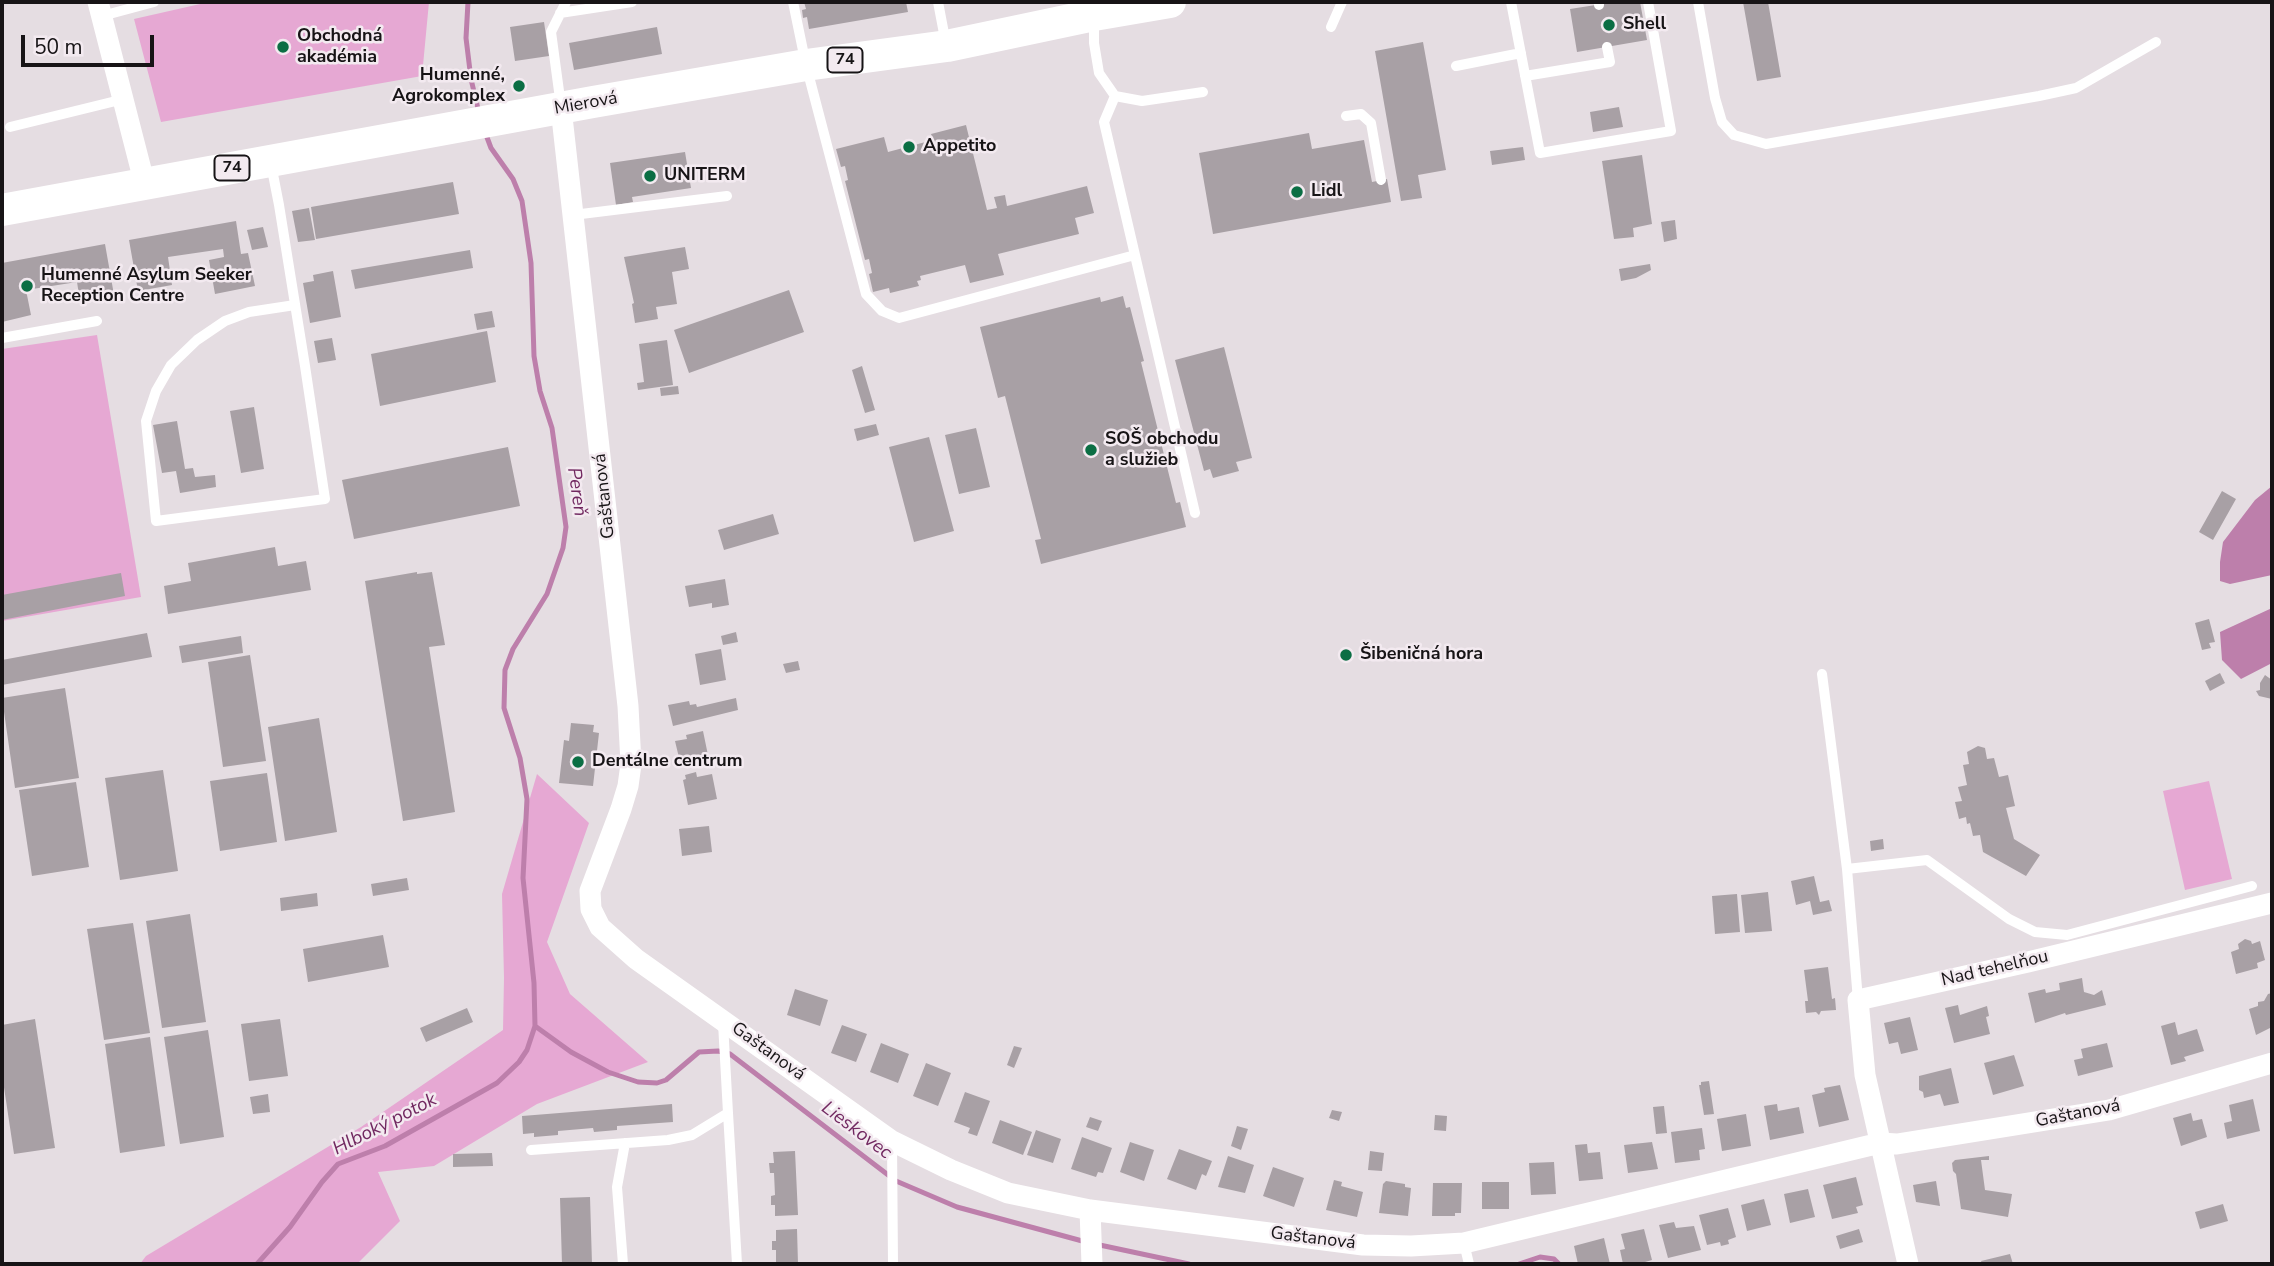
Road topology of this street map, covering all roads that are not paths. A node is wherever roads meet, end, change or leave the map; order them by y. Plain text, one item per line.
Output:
1 (154, 2) edge
2 (566, 2) edge
3 (632, 2) edge
4 (793, 2) edge
5 (938, 2) edge
6 (1170, 2) edge
7 (1342, 2) edge
8 (1511, 2) edge
9 (1648, 2) edge
10 (1698, 2) edge
11 (1093, 8) edge
12 (100, 9) edge
13 (560, 13) junction
14 (1331, 27) dead end
15 (2156, 42) dead end
16 (947, 46) junction
17 (1607, 47) dead end
18 (1521, 53) junction
19 (806, 65) junction
20 (1456, 66) dead end
21 (1525, 76) junction
22 (1203, 92) dead end
23 (1115, 96) junction
24 (124, 99) junction
25 (561, 108) junction
26 (1346, 116) dead end
27 (10, 127) dead end
28 (271, 161) junction
29 (1381, 180) dead end
30 (145, 185) junction
31 (727, 196) dead end
32 (2, 210) edge
33 (573, 215) junction
34 (1135, 255) junction
35 (295, 305) junction
36 (97, 321) dead end
37 (2, 338) edge
38 (1195, 513) dead end
39 (1822, 674) dead end
40 (1847, 869) junction
41 (2252, 886) dead end
42 (2272, 903) edge
43 (1858, 1000) junction
44 (723, 1020) junction
45 (2272, 1063) edge
46 (728, 1113) junction
47 (892, 1141) junction
48 (625, 1143) junction
49 (1880, 1143) junction
50 (531, 1150) dead end
51 (1090, 1210) junction
52 (1468, 1257) edge
53 (623, 1264) edge
54 (737, 1264) edge
55 (893, 1264) edge
56 (1092, 1264) edge
57 (1908, 1264) edge

1 - 12 lane
2 - 13 lane
3 - 13 lane
4 - 19 lane
5 - 16 lane
6 - 11 main road, Mierová / 74
7 - 14 lane
8 - 18 lane
9 - 21 lane
10 - 15 lane
11 - 16 main road, Mierová / 74
11 - 23 lane
12 - 24 street
13 - 25 lane
16 - 19 main road, Mierová / 74
17 - 21 lane
18 - 20 lane
18 - 21 lane
19 - 25 main road, Mierová / 74
19 - 34 lane
22 - 23 lane
23 - 34 lane
24 - 27 lane
24 - 30 street
25 - 28 main road, Mierová / 74
25 - 33 street, Gaštanová
26 - 29 lane
28 - 30 main road, Mierová / 74
28 - 35 lane
30 - 32 main road, Mierová / 74
31 - 33 lane
33 - 44 street, Gaštanová
34 - 38 lane
35 - 35 lane
36 - 37 lane
39 - 40 lane
40 - 41 lane
40 - 43 lane
42 - 43 street, Nad tehelňou
43 - 49 street
44 - 46 lane
44 - 47 street, Gaštanová
45 - 49 street, Gaštanová
46 - 48 lane
46 - 54 lane
47 - 51 street, Gaštanová
47 - 55 lane
48 - 50 lane
48 - 53 lane
49 - 52 street, Gaštanová
49 - 57 street
51 - 52 street, Gaštanová
51 - 56 street

